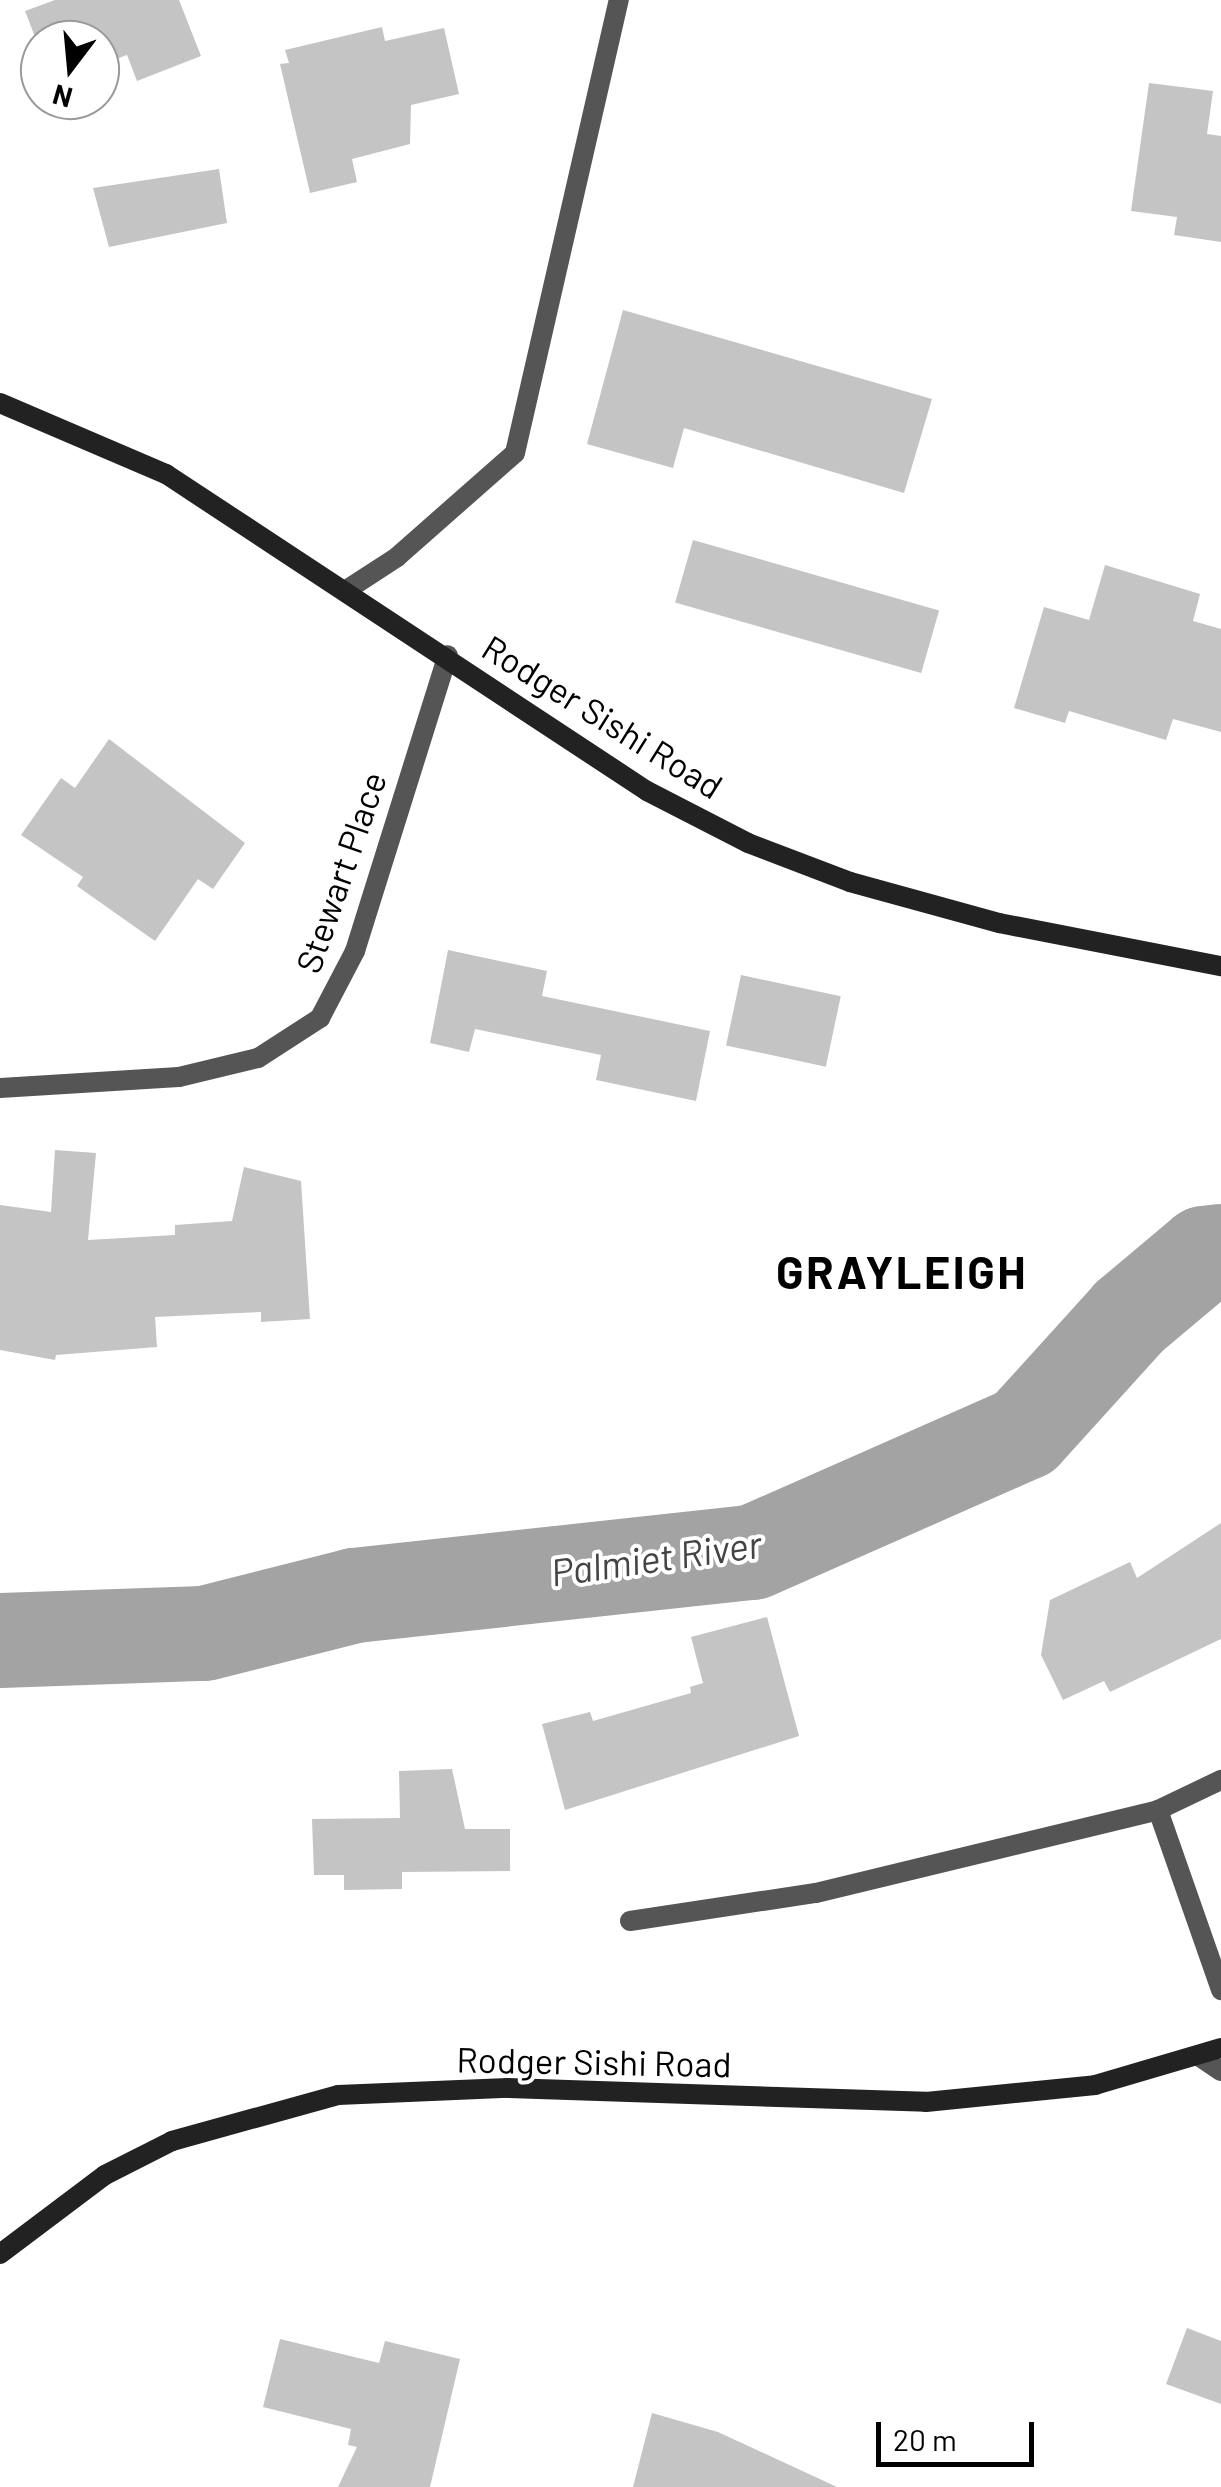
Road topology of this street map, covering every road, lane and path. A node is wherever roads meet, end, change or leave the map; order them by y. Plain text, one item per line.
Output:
1 (619, 0) edge
2 (0, 403) edge
3 (348, 588) junction
4 (448, 655) junction
5 (1221, 966) edge
6 (0, 1088) edge
7 (1221, 1780) edge
8 (1158, 1810) junction
9 (630, 1920) dead end
10 (1221, 1990) edge
11 (1221, 2048) edge
12 (1200, 2057) junction
13 (1221, 2070) edge
14 (0, 2254) edge

1 - 3 street
2 - 3 main road, Rodger Sishi Road
3 - 4 main road, Rodger Sishi Road
4 - 5 main road, Rodger Sishi Road
4 - 6 street, Stewart Place
7 - 8 street
8 - 9 street
8 - 10 street
11 - 12 main road, Rodger Sishi Road
12 - 13 street
12 - 14 main road, Rodger Sishi Road

